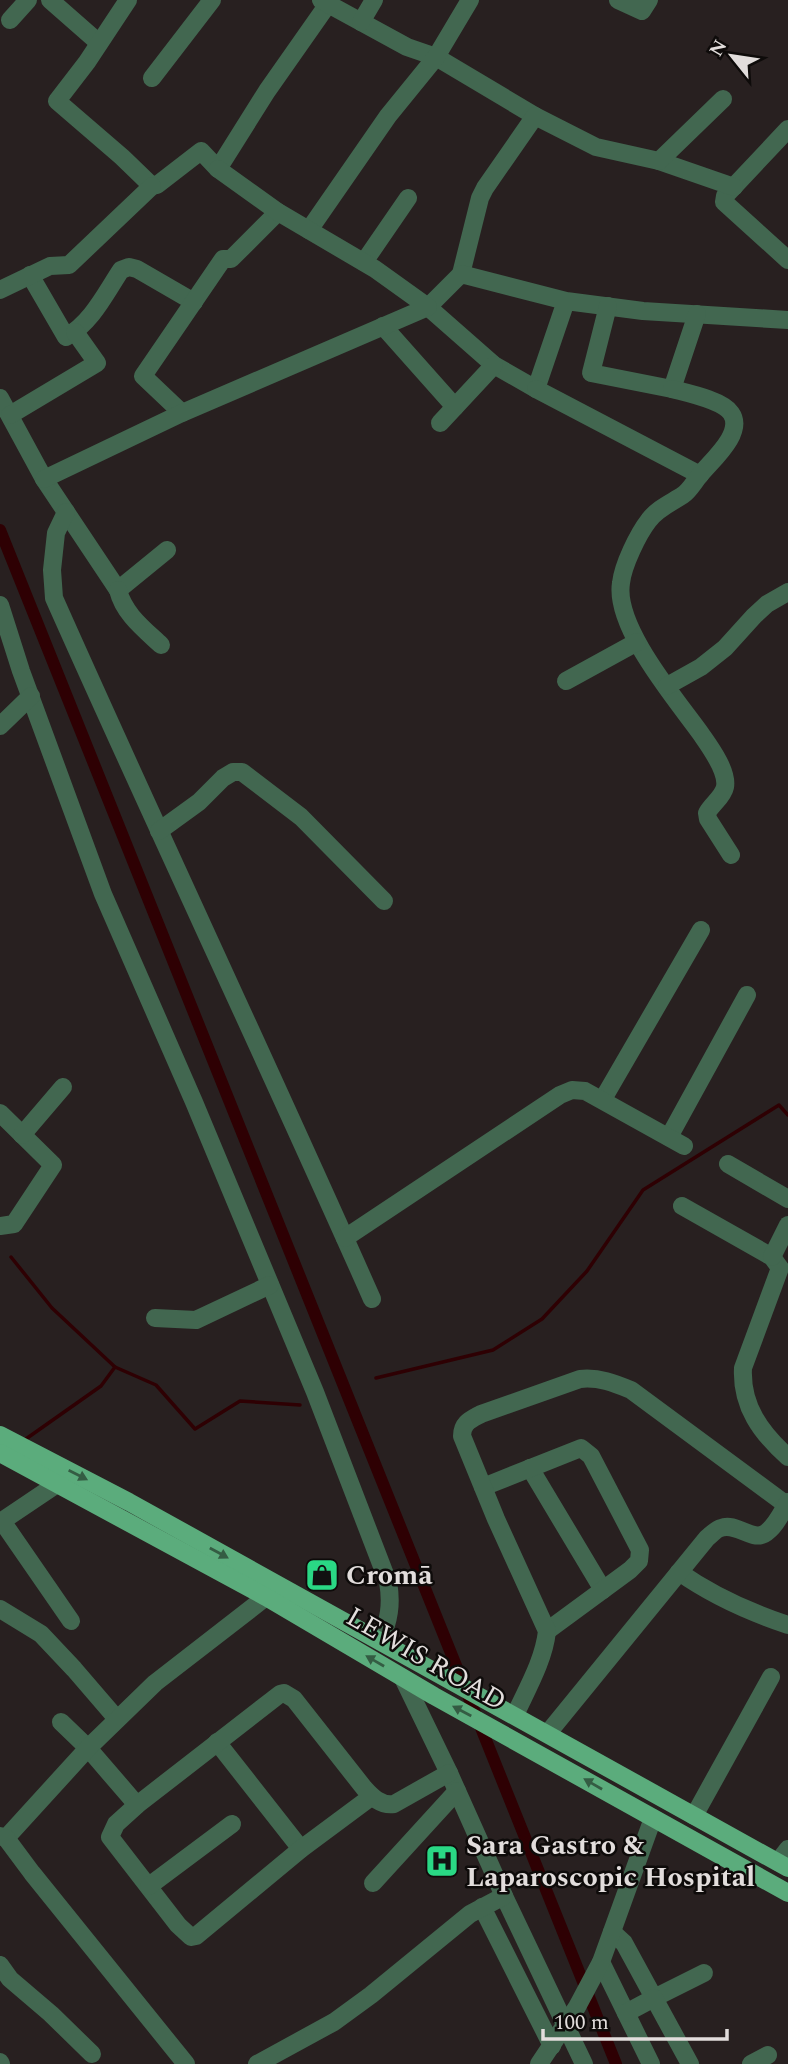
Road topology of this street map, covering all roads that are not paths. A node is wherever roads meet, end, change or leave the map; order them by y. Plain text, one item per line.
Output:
1 (28, 0) edge
2 (50, 0) edge
3 (128, 0) edge
4 (212, 0) edge
5 (374, 0) edge
6 (470, 0) edge
7 (618, 0) edge
8 (649, 0) edge
9 (325, 2) edge
10 (10, 20) dead end
11 (360, 22) junction
12 (99, 43) junction
13 (436, 57) junction
14 (152, 78) dead end
15 (723, 99) dead end
16 (535, 116) junction
17 (785, 140) edge
18 (659, 161) junction
19 (218, 169) junction
20 (152, 186) junction
21 (734, 187) junction
22 (408, 198) dead end
23 (278, 212) junction
24 (309, 230) junction
25 (788, 260) edge
26 (363, 262) junction
27 (461, 274) junction
28 (30, 275) junction
29 (0, 290) edge
30 (566, 301) junction
31 (194, 302) junction
32 (608, 306) junction
33 (428, 307) junction
34 (697, 314) junction
35 (788, 320) edge
36 (383, 326) junction
37 (75, 332) junction
38 (494, 365) junction
39 (536, 389) junction
40 (672, 389) junction
41 (0, 398) edge
42 (455, 407) junction
43 (182, 413) junction
44 (10, 415) junction
45 (440, 423) dead end
46 (700, 475) junction
47 (44, 479) junction
48 (66, 512) junction
49 (167, 550) dead end
50 (118, 590) junction
51 (788, 592) edge
52 (1, 608) edge
53 (637, 642) junction
54 (161, 645) dead end
55 (566, 681) dead end
56 (667, 686) junction
57 (31, 696) junction
58 (0, 726) edge
59 (159, 831) junction
60 (731, 855) dead end
61 (384, 901) dead end
62 (701, 930) dead end
63 (747, 995) dead end
64 (63, 1087) dead end
65 (603, 1099) junction
66 (0, 1113) edge
67 (23, 1135) junction
68 (728, 1164) dead end
69 (788, 1199) edge
70 (682, 1206) dead end
71 (788, 1225) edge
72 (0, 1226) edge
73 (345, 1238) junction
74 (772, 1257) junction
75 (270, 1284) junction
76 (372, 1299) dead end
77 (155, 1318) dead end
78 (0, 1435) edge
79 (14, 1454) edge
80 (788, 1457) edge
81 (530, 1468) junction
82 (57, 1484) junction
83 (483, 1487) junction
84 (788, 1504) edge
85 (125, 1510) junction
86 (1, 1522) edge
87 (679, 1572) junction
88 (271, 1590) junction
89 (603, 1590) junction
90 (0, 1609) edge
91 (71, 1621) dead end
92 (788, 1625) edge
93 (547, 1631) junction
94 (380, 1641) junction
95 (771, 1677) dead end
96 (403, 1678) junction
97 (509, 1712) junction
98 (117, 1719) junction
99 (61, 1722) dead end
100 (548, 1733) junction
101 (218, 1742) junction
102 (88, 1748) junction
103 (449, 1773) junction
104 (457, 1791) junction
105 (371, 1797) junction
106 (663, 1798) junction
107 (136, 1805) junction
108 (694, 1816) junction
109 (653, 1818) junction
110 (232, 1824) dead end
111 (3, 1837) edge
112 (301, 1849) junction
113 (785, 1860) edge
114 (373, 1883) dead end
115 (149, 1886) junction
116 (788, 1893) edge
117 (504, 1896) junction
118 (482, 1907) junction
119 (612, 1932) junction
120 (597, 1970) junction
121 (704, 1973) dead end
122 (3, 1977) edge
123 (654, 1998) junction
124 (626, 2013) junction
125 (566, 2025) junction
126 (552, 2046) junction
127 (92, 2054) dead end
128 (768, 2055) dead end
129 (186, 2064) edge
130 (257, 2064) edge
131 (539, 2064) edge
132 (584, 2064) edge
133 (651, 2064) edge
134 (690, 2064) edge
135 (751, 2064) edge

1 - 10 street
2 - 12 street
3 - 12 street
4 - 14 street
5 - 11 street
6 - 13 street
7 - 8 street
9 - 11 street
9 - 19 street
11 - 13 street
12 - 20 street
13 - 16 street
13 - 24 street
15 - 18 street
16 - 18 street
16 - 27 street
17 - 21 street
18 - 21 street
19 - 20 street
19 - 23 street
20 - 28 street
21 - 25 street
22 - 26 street
23 - 24 street
23 - 31 street
24 - 26 street
26 - 33 street
27 - 30 street
27 - 33 street
28 - 29 street
28 - 37 street
30 - 32 street
30 - 39 street
31 - 37 street
31 - 43 street
32 - 34 street
32 - 40 street
33 - 36 street
33 - 38 street
34 - 35 street
34 - 40 street
36 - 42 street
36 - 43 street
37 - 44 street
38 - 39 street
38 - 42 street
39 - 46 street
40 - 46 street
41 - 44 street
42 - 45 street
43 - 47 street
44 - 47 street
46 - 53 street
47 - 48 street
48 - 50 street
48 - 59 street
49 - 50 street
50 - 54 street
51 - 56 street
52 - 57 street
53 - 55 street
53 - 56 street
56 - 60 street
57 - 58 street
57 - 75 street
59 - 61 street
59 - 73 street
62 - 65 street
63 - 65 street
64 - 67 street
65 - 73 street
66 - 67 street
67 - 72 street
68 - 69 street
70 - 74 street
71 - 74 street
73 - 76 street
74 - 80 street
75 - 77 street
75 - 94 street
78 - 79 main road, LEWIS ROAD
79 - 82 main road, LEWIS ROAD
79 -> 85 main road, LEWIS ROAD
81 - 83 street
81 - 89 street
81 - 89 street
82 - 85 main road, LEWIS ROAD
82 - 86 street
83 - 84 street
83 - 93 street
84 - 87 street
85 - 88 main road, LEWIS ROAD
86 - 91 street
87 - 92 street
87 - 100 street
88 - 94 main road, LEWIS ROAD
96 -> 88 main road, LEWIS ROAD
88 - 98 street
89 - 93 street
90 - 98 street
93 - 97 street
94 - 97 main road, LEWIS ROAD
95 - 108 street
96 - 103 street
109 -> 96 main road, LEWIS ROAD
97 - 100 main road, LEWIS ROAD
98 - 102 street
99 - 102 street
100 - 106 main road, LEWIS ROAD
101 - 105 street
101 - 107 street
101 - 112 street
102 - 107 street
102 - 111 street
103 - 104 street
103 - 105 street
104 - 114 street
104 - 117 street
105 - 112 street
106 - 108 main road, LEWIS ROAD
106 - 109 main road
107 - 115 street
108 - 113 main road, LEWIS ROAD
109 - 116 main road, LEWIS ROAD
109 - 119 street
110 - 115 street
111 - 129 street
112 - 115 street
117 - 118 street
117 - 125 street
118 - 126 street
118 - 130 street
119 - 120 street
119 - 123 street
120 - 124 street
120 - 125 street
121 - 123 street
122 - 127 street
123 - 124 street
123 - 134 street
124 - 133 street
125 - 126 street
125 - 132 street
126 - 131 street
128 - 135 street

